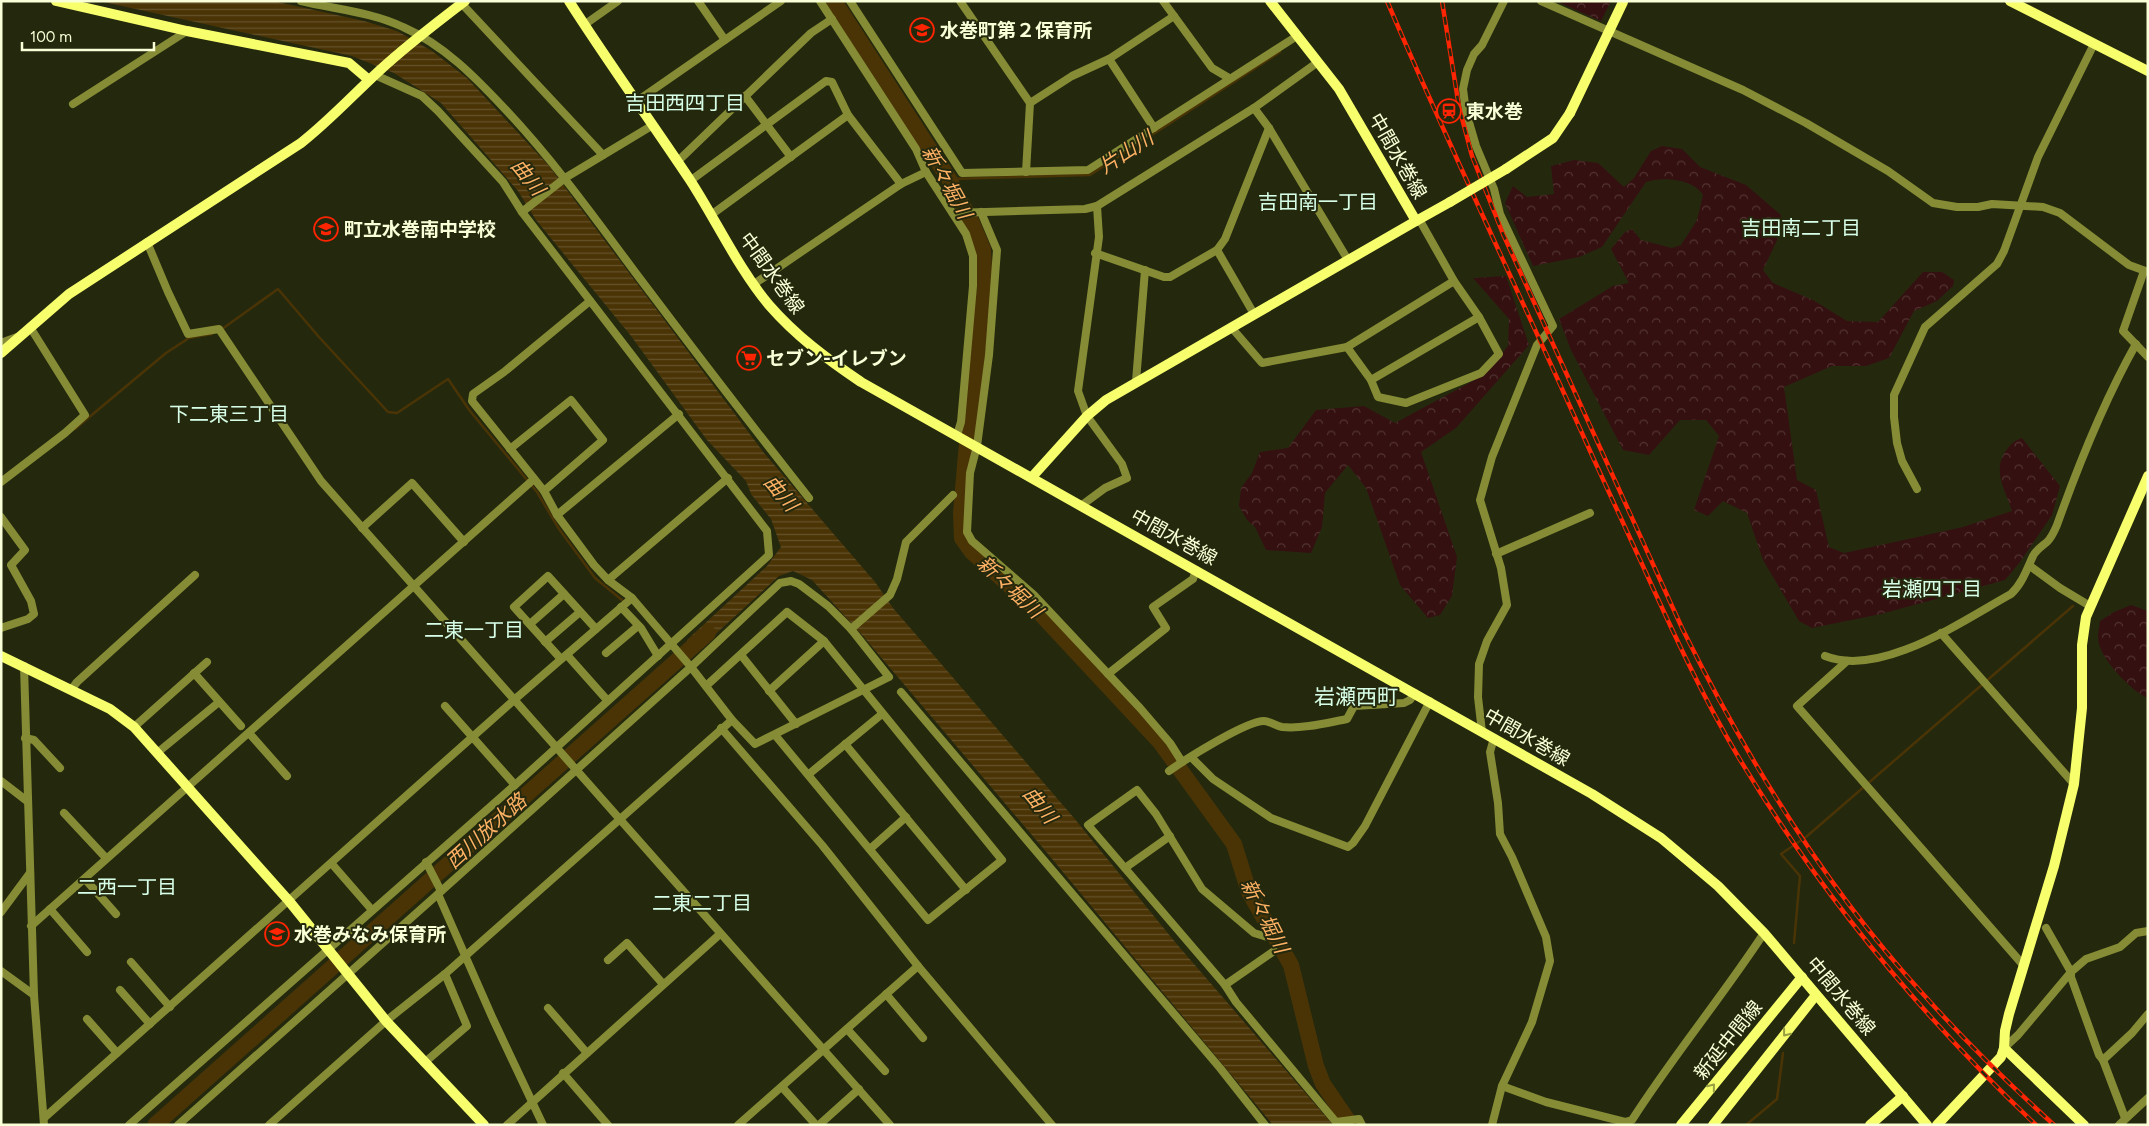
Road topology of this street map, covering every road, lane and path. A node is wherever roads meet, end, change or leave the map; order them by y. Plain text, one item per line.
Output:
1 (56, 1) edge
2 (300, 1) edge
3 (569, 1) edge
4 (618, 1) edge
5 (698, 1) edge
6 (782, 1) edge
7 (820, 1) edge
8 (862, 1) edge
9 (960, 1) edge
10 (1163, 1) edge
11 (1270, 1) edge
12 (1504, 1) edge
13 (1541, 1) edge
14 (1623, 1) edge
15 (2010, 1) edge
16 (464, 2) edge
17 (852, 4) edge
18 (1174, 16) junction
19 (832, 19) junction
20 (584, 25) junction
21 (187, 31) junction
22 (1297, 36) junction
23 (417, 38) junction
24 (725, 40) junction
25 (2094, 44) junction
26 (1109, 59) junction
27 (1318, 62) junction
28 (2148, 71) edge
29 (374, 76) junction
30 (1230, 78) junction
31 (745, 96) junction
32 (637, 101) junction
33 (1030, 103) junction
34 (73, 104) dead end
35 (1254, 108) junction
36 (848, 116) junction
37 (653, 125) junction
38 (767, 125) junction
39 (1154, 128) junction
40 (1269, 128) junction
41 (603, 155) junction
42 (791, 157) junction
43 (677, 162) junction
44 (926, 172) junction
45 (1026, 172) junction
46 (563, 180) junction
47 (690, 181) junction
48 (901, 184) junction
49 (2020, 204) junction
50 (1097, 206) junction
51 (524, 210) junction
52 (982, 212) junction
53 (953, 213) junction
54 (711, 216) junction
55 (1417, 220) junction
56 (147, 242) junction
57 (1217, 250) junction
58 (1096, 253) junction
59 (1348, 260) junction
60 (1145, 270) junction
61 (2146, 272) edge
62 (1454, 281) junction
63 (754, 284) junction
64 (590, 301) junction
65 (1254, 314) junction
66 (1479, 317) junction
67 (30, 327) junction
68 (1231, 327) junction
69 (19, 337) junction
70 (1, 343) edge
71 (2136, 344) junction
72 (1347, 347) junction
73 (1, 353) edge
74 (2148, 357) edge
75 (1370, 380) junction
76 (1136, 381) junction
77 (679, 414) junction
78 (1087, 416) junction
79 (957, 435) junction
80 (976, 446) junction
81 (510, 449) junction
82 (1032, 477) junction
83 (728, 478) junction
84 (2147, 478) edge
85 (534, 479) junction
86 (1, 482) edge
87 (1917, 489) dead end
88 (544, 491) junction
89 (953, 495) dead end
90 (809, 498) dead end
91 (1082, 505) junction
92 (1590, 513) dead end
93 (557, 515) junction
94 (1, 517) edge
95 (362, 528) junction
96 (464, 542) junction
97 (1496, 554) junction
98 (2030, 566) junction
99 (1196, 570) junction
100 (195, 575) dead end
101 (608, 580) junction
102 (413, 586) junction
103 (564, 594) junction
104 (632, 598) junction
105 (2090, 606) junction
106 (621, 608) junction
107 (580, 612) junction
108 (530, 624) junction
109 (638, 626) junction
110 (1, 628) edge
111 (851, 629) junction
112 (596, 630) junction
113 (1941, 633) junction
114 (824, 641) junction
115 (545, 642) junction
116 (674, 647) junction
117 (606, 653) dead end
118 (740, 655) junction
119 (1, 656) edge
120 (658, 656) junction
121 (1825, 656) dead end
122 (564, 657) junction
123 (1847, 661) junction
124 (207, 662) dead end
125 (24, 666) junction
126 (690, 666) junction
127 (194, 673) junction
128 (1108, 674) junction
129 (706, 686) junction
130 (71, 690) junction
131 (769, 691) junction
132 (865, 691) junction
133 (901, 692) dead end
134 (1415, 693) junction
135 (514, 700) junction
136 (608, 700) junction
137 (1430, 701) junction
138 (219, 702) junction
139 (445, 706) dead end
140 (882, 714) junction
141 (732, 720) junction
142 (796, 724) junction
143 (241, 726) dead end
144 (134, 727) junction
145 (721, 728) junction
146 (1482, 732) junction
147 (249, 733) junction
148 (775, 735) junction
149 (473, 737) junction
150 (26, 738) junction
151 (1494, 738) junction
152 (845, 744) junction
153 (557, 749) junction
154 (157, 753) junction
155 (1191, 757) junction
156 (1182, 762) junction
157 (60, 768) dead end
158 (574, 768) junction
159 (1169, 771) dead end
160 (808, 774) junction
161 (287, 776) dead end
162 (1, 780) edge
163 (2074, 784) junction
164 (515, 785) junction
165 (188, 788) junction
166 (27, 801) junction
167 (64, 813) dead end
168 (906, 817) junction
169 (618, 819) junction
170 (1170, 836) junction
171 (870, 849) junction
172 (106, 858) junction
173 (426, 862) junction
174 (332, 864) junction
175 (1125, 868) junction
176 (30, 873) junction
177 (85, 879) junction
178 (966, 890) junction
179 (439, 893) junction
180 (289, 901) junction
181 (50, 909) junction
182 (372, 910) junction
183 (1, 912) edge
184 (116, 914) dead end
185 (31, 926) junction
186 (2046, 928) dead end
187 (2148, 932) edge
188 (1764, 933) junction
189 (720, 934) junction
190 (1267, 937) dead end
191 (328, 951) junction
192 (1274, 951) dead end
193 (87, 952) dead end
194 (466, 955) junction
195 (608, 960) dead end
196 (132, 962) dead end
197 (918, 966) junction
198 (2024, 966) junction
199 (1, 971) edge
200 (2071, 972) junction
201 (347, 973) junction
202 (444, 974) junction
203 (1802, 977) junction
204 (663, 984) junction
205 (1225, 985) junction
206 (120, 990) dead end
207 (886, 994) junction
208 (34, 995) junction
209 (1816, 995) junction
210 (170, 1007) junction
211 (548, 1008) dead end
212 (2148, 1014) edge
213 (87, 1019) dead end
214 (386, 1021) junction
215 (150, 1024) junction
216 (847, 1029) junction
217 (923, 1038) dead end
218 (2004, 1048) junction
219 (824, 1050) junction
220 (118, 1053) junction
221 (587, 1053) junction
222 (2103, 1060) junction
223 (424, 1062) junction
224 (885, 1071) dead end
225 (563, 1074) junction
226 (1502, 1086) junction
227 (782, 1087) junction
228 (859, 1089) junction
229 (1904, 1096) junction
230 (2148, 1098) edge
231 (533, 1101) junction
232 (2125, 1118) junction
233 (44, 1122) edge
234 (1634, 1122) edge
235 (129, 1125) edge
236 (178, 1125) edge
237 (269, 1125) edge
238 (484, 1125) edge
239 (507, 1125) edge
240 (543, 1125) edge
241 (608, 1125) edge
242 (738, 1125) edge
243 (818, 1125) edge
244 (890, 1125) edge
245 (1052, 1125) edge
246 (1265, 1125) edge
247 (1362, 1125) edge
248 (1492, 1125) edge
249 (1681, 1125) edge
250 (1713, 1125) edge
251 (1870, 1125) edge
252 (1927, 1125) edge
253 (1937, 1125) edge
254 (2084, 1125) edge
255 (2119, 1125) edge

1 - 21 main road
2 - 23 street
3 - 20 main road, 中間水巻線
4 - 20 street
5 - 24 street
6 - 24 street
7 - 19 street
8 - 17 street
9 - 33 street
10 - 18 street
11 - 22 main road, 中間水巻線
12 - 97 street
13 - 49 street
14 - 55 main road, bridge
15 - 25 main road
16 - 23 main road
16 - 41 street
17 - 45 street
18 - 26 street
18 - 30 street
19 - 31 street
19 - 44 street
20 - 32 main road, 中間水巻線
21 - 29 main road
21 - 34 street
22 - 27 main road, 中間水巻線
22 - 30 street
23 - 29 main road
23 - 46 street
24 - 32 street
25 - 28 main road
25 - 49 street
26 - 33 street
26 - 39 street
27 - 35 street
27 - 55 main road, 中間水巻線
29 - 51 street
29 - 56 main road
30 - 39 street
31 - 38 street
31 - 43 street
32 - 37 main road, 中間水巻線
33 - 45 street
35 - 40 street
35 - 50 street
36 - 38 street
36 - 42 street
36 - 48 street
37 - 41 street
37 - 43 main road, 中間水巻線
38 - 42 street
38 - 47 street
39 - 45 street
40 - 57 street
40 - 59 street
41 - 46 street
42 - 54 street
43 - 47 main road, 中間水巻線
44 - 48 street
44 - 53 street
46 - 51 street
46 - 90 street
47 - 54 main road, 中間水巻線
48 - 63 street
49 - 61 street
49 - 87 street
50 - 52 street
50 - 58 street
51 - 64 street
52 - 53 street
52 - 80 street
53 - 79 street
54 - 63 main road, 中間水巻線
55 - 59 main road, 中間水巻線
55 - 62 street
56 - 67 main road
56 - 95 street
57 - 60 street
57 - 65 street
58 - 60 street
58 - 78 street
59 - 65 main road, 中間水巻線
60 - 76 street
61 - 71 street
62 - 66 street
62 - 72 street
63 - 79 main road, 中間水巻線
64 - 77 street
64 - 81 street
65 - 68 main road, 中間水巻線
66 - 75 street
66 - 75 street
67 - 69 main road
67 - 86 street
68 - 72 street
68 - 76 main road, 中間水巻線
69 - 70 street
69 - 73 main road
71 - 74 street
71 - 98 street
72 - 75 street
76 - 78 main road, 中間水巻線
77 - 83 street
77 - 93 street
78 - 82 main road, 中間水巻線
78 - 91 street
79 - 80 main road, 中間水巻線
80 - 82 main road, 中間水巻線
80 - 128 street
81 - 85 street
81 - 88 street
82 - 91 main road, 中間水巻線
83 - 101 street
83 - 116 street
84 - 105 main road
85 - 88 street
85 - 96 street
88 - 93 street
89 - 111 street
91 - 99 main road, 中間水巻線
92 - 97 street
93 - 101 street
94 - 110 street
95 - 96 street
95 - 102 street
96 - 102 street
97 - 146 street
98 - 105 street
98 - 113 street
99 - 128 street
99 - 134 main road, 中間水巻線
100 - 130 street
101 - 104 street
102 - 135 street
102 - 147 street
103 - 107 street
103 - 108 street
103 - 108 street
104 - 106 street
104 - 116 street
105 - 163 main road
106 - 109 street
106 - 112 street
107 - 112 street
107 - 115 street
108 - 115 street
109 - 117 street
109 - 120 street
111 - 126 street
111 - 132 street
112 - 122 street
113 - 123 street
113 - 163 street
114 - 118 street
114 - 131 street
114 - 132 street
115 - 122 street
116 - 120 street
116 - 126 street
118 - 129 street
118 - 131 street
119 - 125 main road
120 - 136 street
121 - 123 street
122 - 135 street
122 - 136 street
123 - 198 street
124 - 127 street
125 - 130 main road
125 - 150 street
126 - 129 street
126 - 158 street
127 - 138 street
127 - 144 street
128 - 156 street
129 - 141 street
130 - 144 main road
131 - 142 street
132 - 140 street
132 - 142 street
133 - 246 street
134 - 137 main road, 中間水巻線
134 - 155 street
135 - 149 street
135 - 153 street
136 - 153 street
137 - 146 main road, 中間水巻線
137 - 155 street
138 - 143 street
138 - 154 street
139 - 149 street
140 - 152 street
140 - 178 street
141 - 145 street
141 - 148 street
142 - 148 street
144 - 154 main road
145 - 169 street
145 - 197 street
146 - 151 main road, 中間水巻線
147 - 161 street
147 - 165 street
148 - 160 street
149 - 164 street
149 - 174 street
150 - 157 street
150 - 166 street
151 - 188 main road, 中間水巻線
151 - 226 street
152 - 160 street
152 - 168 street
153 - 158 street
153 - 164 street
154 - 165 main road
155 - 156 street
156 - 159 street
158 - 169 street
158 - 179 street
160 - 171 street
162 - 166 street
163 - 198 main road
164 - 173 street
165 - 172 street
165 - 180 main road
166 - 176 street
167 - 172 street
168 - 171 street
168 - 178 street
169 - 189 street
169 - 194 street
170 - 175 street
170 - 175 street
170 - 190 street
171 - 178 street
172 - 177 street
173 - 179 street
173 - 182 street
174 - 180 street
174 - 182 street
175 - 205 street
176 - 183 street
176 - 185 street
177 - 181 street
177 - 184 street
179 - 194 street
179 - 201 street
180 - 191 main road
180 - 210 street
181 - 185 street
181 - 193 street
182 - 191 street
185 - 208 street
186 - 200 street
187 - 200 street
188 - 203 main road, 中間水巻線
188 - 234 street
189 - 204 street
189 - 219 street
191 - 201 main road
191 - 235 street
192 - 205 street
194 - 202 street
194 - 231 street
195 - 204 street
196 - 210 street
197 - 207 street
197 - 245 street
198 - 218 main road
199 - 208 street
200 - 218 street
200 - 222 street
201 - 214 main road
201 - 236 street
202 - 214 street
202 - 223 street
203 - 209 main road, 中間水巻線
249 -> 203 main road, 新延中間線
204 - 221 street
205 - 247 street
206 - 215 street
207 - 216 street
207 - 217 street
208 - 233 street
209 - 229 main road, 中間水巻線
209 -> 250 main road
210 - 215 street
211 - 221 street
212 - 222 street
213 - 220 street
214 - 223 main road
214 - 237 street
215 - 220 street
216 - 219 street
216 - 224 street
218 - 253 main road
218 - 254 main road
219 - 227 street
219 - 228 street
220 - 233 street
221 - 225 street
222 - 232 street
223 - 238 main road
225 - 231 street
225 - 241 street
226 - 234 street
226 - 248 street
227 - 242 street
227 - 243 street
228 - 243 street
228 - 244 street
229 - 251 main road
229 - 252 main road, 中間水巻線
230 - 232 street
231 - 239 street
231 - 240 street
232 - 255 street

